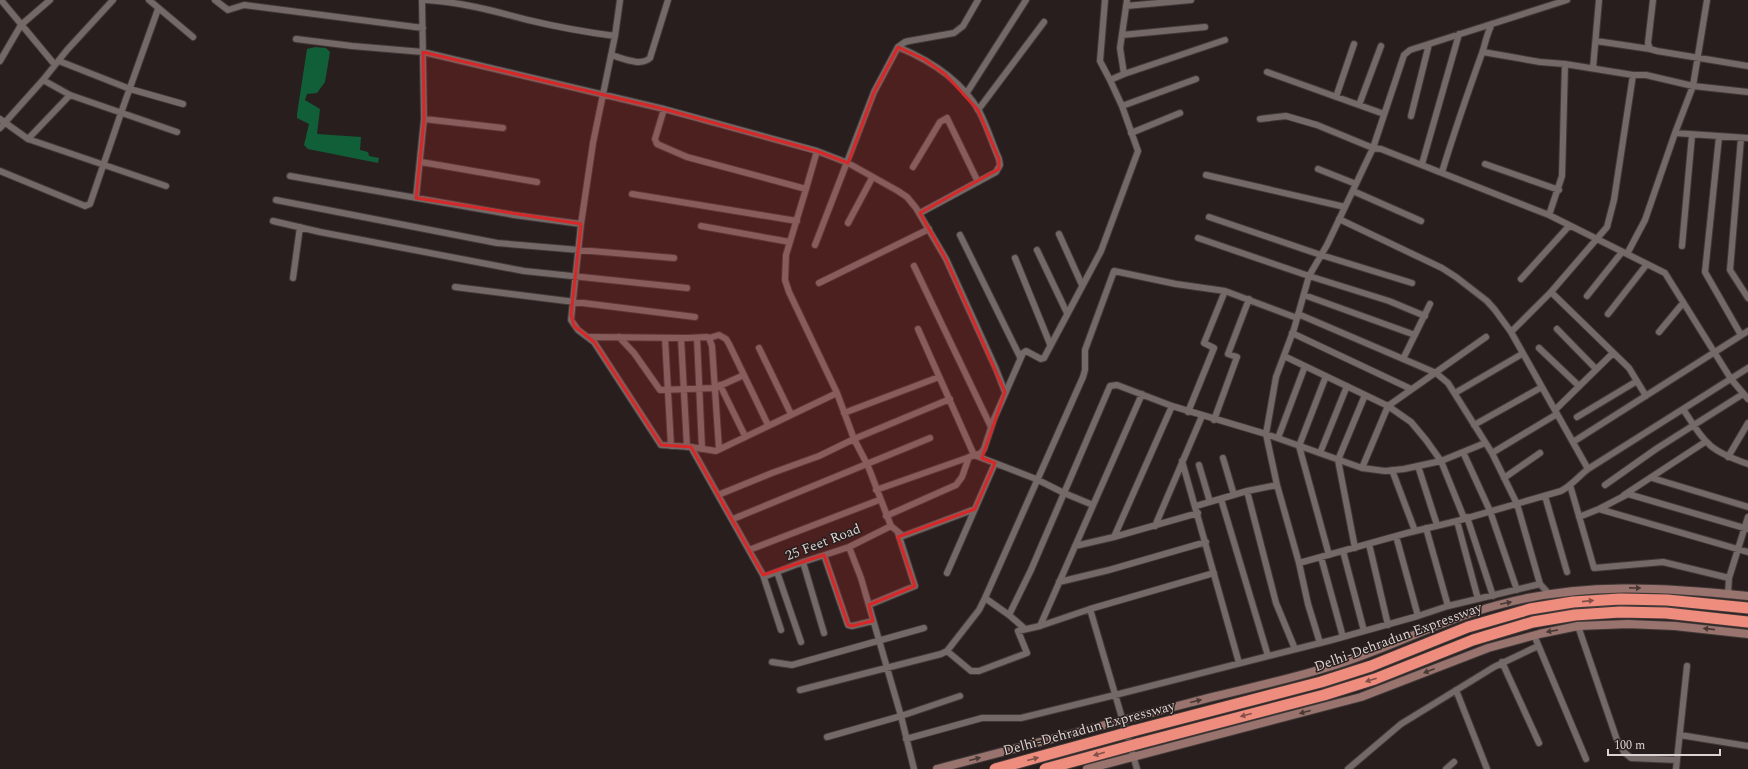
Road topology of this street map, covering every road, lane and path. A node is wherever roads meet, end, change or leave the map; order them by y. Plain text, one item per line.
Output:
1 (50, 0) edge
2 (113, 0) edge
3 (149, 0) edge
4 (215, 0) edge
5 (422, 0) edge
6 (426, 0) edge
7 (620, 0) edge
8 (668, 0) edge
9 (978, 0) edge
10 (1026, 0) edge
11 (1105, 0) edge
12 (1191, 0) edge
13 (1567, 0) edge
14 (1599, 0) edge
15 (1654, 0) edge
16 (1707, 0) edge
17 (5, 2) edge
18 (1126, 3) edge
19 (158, 9) junction
20 (1044, 22) dead end
21 (21, 24) junction
22 (1492, 24) junction
23 (1205, 27) dead end
24 (423, 28) junction
25 (1459, 34) junction
26 (1122, 35) junction
27 (615, 36) junction
28 (193, 37) dead end
29 (296, 39) dead end
30 (1225, 40) dead end
31 (1596, 41) junction
32 (1354, 44) dead end
33 (1429, 44) junction
34 (1381, 46) dead end
35 (898, 47) junction
36 (1650, 49) junction
37 (423, 52) junction
38 (1483, 52) junction
39 (611, 55) junction
40 (1698, 57) junction
41 (0, 61) edge
42 (57, 63) junction
43 (1565, 64) junction
44 (1748, 66) edge
45 (1593, 68) junction
46 (1267, 72) dead end
47 (1124, 74) junction
48 (1633, 75) junction
49 (1196, 79) dead end
50 (43, 80) junction
51 (1110, 80) junction
52 (1693, 86) junction
53 (130, 89) junction
54 (1748, 92) edge
55 (966, 94) junction
56 (70, 95) junction
57 (602, 96) junction
58 (1336, 97) junction
59 (183, 104) dead end
60 (1359, 105) junction
61 (1122, 106) junction
62 (664, 109) junction
63 (978, 110) junction
64 (121, 113) junction
65 (1180, 114) dead end
66 (1384, 114) junction
67 (1411, 116) dead end
68 (424, 119) junction
69 (1260, 120) dead end
70 (1, 123) edge
71 (503, 128) dead end
72 (177, 132) dead end
73 (1131, 133) junction
74 (1675, 134) junction
75 (1692, 135) junction
76 (1719, 137) junction
77 (1741, 138) junction
78 (1748, 138) edge
79 (28, 139) junction
80 (1373, 148) junction
81 (817, 151) junction
82 (421, 162) junction
83 (848, 163) junction
84 (1422, 164) junction
85 (1485, 164) dead end
86 (104, 166) junction
87 (913, 167) dead end
88 (1318, 169) dead end
89 (0, 171) edge
90 (1442, 172) junction
91 (1206, 175) dead end
92 (290, 176) dead end
93 (872, 178) junction
94 (538, 182) dead end
95 (978, 182) junction
96 (1356, 184) junction
97 (166, 186) dead end
98 (806, 189) junction
99 (1559, 190) junction
100 (1353, 191) junction
101 (632, 194) dead end
102 (416, 198) junction
103 (276, 200) dead end
104 (1345, 207) junction
105 (920, 213) junction
106 (1549, 215) junction
107 (1209, 217) dead end
108 (1339, 219) junction
109 (272, 221) dead end
110 (797, 221) junction
111 (1421, 221) dead end
112 (848, 223) dead end
113 (581, 224) junction
114 (702, 226) dead end
115 (1569, 226) junction
116 (300, 227) junction
117 (929, 229) junction
118 (1059, 234) dead end
119 (960, 236) dead end
120 (1198, 238) dead end
121 (1598, 239) junction
122 (790, 242) junction
123 (815, 245) dead end
124 (1682, 246) dead end
125 (1036, 250) dead end
126 (578, 251) junction
127 (1625, 253) junction
128 (1321, 255) junction
129 (674, 258) dead end
130 (1015, 258) dead end
131 (1647, 264) junction
132 (914, 266) dead end
133 (575, 275) junction
134 (1309, 276) junction
135 (293, 278) dead end
136 (1521, 279) dead end
137 (819, 283) dead end
138 (1412, 283) dead end
139 (1082, 285) junction
140 (455, 287) dead end
141 (687, 288) dead end
142 (1225, 291) junction
143 (1551, 292) junction
144 (1304, 295) junction
145 (1587, 296) dead end
146 (1748, 298) edge
147 (1249, 299) junction
148 (573, 302) junction
149 (1683, 303) junction
150 (1430, 304) dead end
151 (1067, 312) junction
152 (1608, 314) dead end
153 (1298, 316) junction
154 (1425, 316) junction
155 (695, 317) dead end
156 (1557, 328) dead end
157 (918, 329) dead end
158 (1748, 331) edge
159 (1511, 332) junction
160 (1659, 332) dead end
161 (1292, 333) junction
162 (1415, 335) junction
163 (1741, 335) junction
164 (589, 336) junction
165 (619, 337) junction
166 (1486, 337) dead end
167 (665, 338) junction
168 (681, 338) junction
169 (697, 338) junction
170 (709, 338) junction
171 (1050, 344) junction
172 (759, 348) dead end
173 (1538, 348) dead end
174 (1713, 352) junction
175 (1613, 353) junction
176 (1522, 354) junction
177 (1284, 356) junction
178 (1020, 357) junction
179 (1403, 359) junction
180 (1305, 366) junction
181 (1748, 368) edge
182 (1596, 369) junction
183 (1436, 373) junction
184 (744, 374) junction
185 (1326, 376) junction
186 (940, 377) junction
187 (1731, 379) junction
188 (1637, 381) junction
189 (1347, 386) junction
190 (1579, 386) junction
191 (718, 387) junction
192 (1542, 387) junction
193 (699, 388) junction
194 (683, 389) junction
195 (1411, 389) junction
196 (669, 390) junction
197 (1005, 392) junction
198 (837, 393) junction
199 (1455, 393) junction
200 (1142, 394) junction
201 (1743, 394) junction
202 (1365, 395) junction
203 (1646, 396) junction
204 (950, 399) junction
205 (1748, 399) edge
206 (1172, 406) junction
207 (1388, 406) junction
208 (1683, 409) junction
209 (1188, 412) junction
210 (1556, 412) junction
211 (844, 413) junction
212 (791, 414) junction
213 (1202, 416) junction
214 (1577, 417) dead end
215 (1214, 420) junction
216 (1748, 423) edge
217 (768, 425) junction
218 (1474, 425) junction
219 (1694, 425) junction
220 (991, 427) junction
221 (1266, 434) junction
222 (745, 436) junction
223 (930, 438) dead end
224 (1278, 438) junction
225 (854, 439) junction
226 (1573, 442) junction
227 (1705, 442) junction
228 (1486, 443) junction
229 (671, 446) junction
230 (1299, 446) junction
231 (689, 447) junction
232 (702, 449) junction
233 (719, 449) junction
234 (1463, 452) junction
235 (1320, 453) junction
236 (1492, 453) junction
237 (1540, 453) dead end
238 (972, 456) junction
239 (1728, 457) junction
240 (1223, 458) dead end
241 (1338, 460) junction
242 (1182, 461) junction
243 (1441, 461) junction
244 (996, 463) junction
245 (866, 464) junction
246 (1748, 464) edge
247 (1199, 465) dead end
248 (1418, 466) junction
249 (1362, 468) junction
250 (1588, 469) junction
251 (1392, 470) junction
252 (1504, 478) junction
253 (1652, 478) junction
254 (1036, 479) junction
255 (1277, 485) junction
256 (1570, 485) junction
257 (1606, 485) dead end
258 (876, 490) junction
259 (1247, 491) junction
260 (1064, 493) junction
261 (718, 495) junction
262 (1234, 495) junction
263 (1545, 496) junction
264 (1624, 496) junction
265 (1221, 499) junction
266 (879, 500) junction
267 (1210, 502) junction
268 (1516, 504) junction
269 (1093, 505) junction
270 (1196, 506) junction
271 (1748, 507) edge
272 (975, 509) junction
273 (1599, 509) junction
274 (1490, 511) junction
275 (1198, 513) junction
276 (886, 516) junction
277 (1579, 517) junction
278 (1748, 517) edge
279 (1465, 518) junction
280 (733, 519) junction
281 (1457, 521) junction
282 (1438, 525) junction
283 (890, 526) junction
284 (1155, 526) junction
285 (1426, 528) junction
286 (1746, 529) edge
287 (1416, 531) junction
288 (898, 533) junction
289 (1396, 536) junction
290 (1114, 537) junction
291 (1206, 542) junction
292 (1369, 544) junction
293 (1075, 546) junction
294 (849, 547) junction
295 (1355, 548) junction
296 (1738, 549) junction
297 (748, 550) junction
298 (1343, 551) junction
299 (1748, 552) edge
300 (824, 555) junction
301 (1328, 555) junction
302 (1321, 558) junction
303 (803, 562) junction
304 (1299, 563) junction
305 (777, 572) junction
306 (1567, 572) dead end
307 (947, 573) dead end
308 (1214, 573) junction
309 (762, 575) junction
310 (1729, 578) junction
311 (1059, 582) junction
312 (1540, 584) junction
313 (1517, 590) junction
314 (1549, 594) junction
315 (1728, 594) junction
316 (1493, 596) junction
317 (1748, 596) edge
318 (984, 598) junction
319 (1478, 599) junction
320 (869, 605) junction
321 (1448, 606) junction
322 (1748, 608) edge
323 (1090, 609) junction
324 (1009, 615) junction
325 (1418, 616) junction
326 (873, 621) junction
327 (1748, 622) edge
328 (1388, 625) junction
329 (1040, 626) junction
330 (1578, 626) junction
331 (924, 628) dead end
332 (1024, 628) junction
333 (781, 630) dead end
334 (1364, 631) junction
335 (824, 633) dead end
336 (1748, 634) edge
337 (1534, 635) junction
338 (1343, 637) junction
339 (879, 640) junction
340 (801, 642) dead end
341 (1320, 643) junction
342 (1538, 646) junction
343 (1295, 649) junction
344 (947, 651) junction
345 (1268, 656) junction
346 (772, 662) dead end
347 (1502, 662) junction
348 (1239, 663) junction
349 (1687, 666) dead end
350 (886, 667) junction
351 (800, 690) dead end
352 (1456, 690) junction
353 (1115, 695) junction
354 (960, 696) dead end
355 (901, 716) junction
356 (1122, 720) junction
357 (1680, 735) junction
358 (827, 737) dead end
359 (906, 739) junction
360 (1539, 743) dead end
361 (1748, 746) edge
362 (1133, 757) junction
363 (1586, 759) dead end
364 (1677, 760) junction
365 (1454, 762) dead end
366 (914, 769) edge
367 (937, 769) edge
368 (995, 769) edge
369 (1046, 769) edge
370 (1087, 769) edge
371 (1137, 769) edge
372 (1348, 769) edge
373 (1446, 769) edge
374 (1487, 769) edge
375 (1676, 769) edge

1 - 21 street
2 - 42 street
3 - 19 street
4 - 24 street
5 - 24 street
6 - 27 street
7 - 27 street
8 - 39 street
9 - 35 street
10 - 55 street
11 - 51 street
12 - 18 street
13 - 22 street
14 - 31 street
15 - 36 street
16 - 40 street
17 - 21 street
18 - 26 street
19 - 28 street
19 - 53 street
20 - 63 street
21 - 41 street
21 - 42 street
22 - 25 street
22 - 38 street
23 - 26 street
24 - 37 street
25 - 33 street
25 - 84 street
26 - 47 street
27 - 39 street
29 - 37 street
30 - 47 street
31 - 36 street
31 - 45 street
32 - 58 street
33 - 66 street
33 - 67 street
34 - 60 street
35 - 55 street
35 - 83 street
36 - 40 street
37 - 57 street
37 - 68 street
38 - 43 street
38 - 90 street
39 - 57 street
40 - 44 street
40 - 52 street
42 - 50 street
42 - 53 street
43 - 45 street
43 - 99 street
45 - 48 street
46 - 58 street
47 - 51 street
48 - 52 street
48 - 121 street
49 - 61 street
50 - 56 street
50 - 70 street
51 - 61 street
52 - 54 street
52 - 74 street
53 - 59 street
53 - 64 street
55 - 63 street
56 - 64 street
56 - 79 street
57 - 62 street
57 - 113 street
58 - 60 street
60 - 66 street
61 - 73 street
62 - 81 street
62 - 98 street
63 - 95 street
64 - 72 street
64 - 86 street
65 - 73 street
66 - 80 street
68 - 71 street
68 - 82 street
69 - 80 street
70 - 79 street
73 - 139 street
74 - 75 street
74 - 127 street
75 - 76 street
75 - 124 street
76 - 77 street
76 - 163 street
77 - 78 street
77 - 146 street
79 - 86 street
80 - 84 street
80 - 96 street
81 - 83 street
81 - 98 street
82 - 94 street
82 - 102 street
83 - 93 street
83 - 123 street
84 - 90 street
85 - 99 street
86 - 89 street
86 - 97 street
87 - 95 street
88 - 96 street
90 - 106 street
91 - 104 street
92 - 102 street
93 - 105 street
93 - 112 street
95 - 105 street
96 - 100 street
98 - 110 street
99 - 106 street
100 - 104 street
100 - 111 street
101 - 110 street
102 - 113 street
103 - 126 street
104 - 108 street
105 - 117 street
106 - 115 street
107 - 128 street
108 - 128 street
108 - 159 street
109 - 116 street
110 - 122 street
113 - 126 street
114 - 122 street
115 - 121 street
115 - 136 street
116 - 133 street
116 - 135 street
117 - 137 street
117 - 197 street
118 - 139 street
119 - 178 street
120 - 134 street
121 - 127 street
121 - 143 street
122 - 198 street
125 - 151 street
126 - 129 street
126 - 133 street
127 - 131 street
127 - 145 street
128 - 134 street
128 - 138 street
130 - 171 street
131 - 149 street
131 - 152 street
132 - 220 street
133 - 141 street
133 - 148 street
134 - 144 street
134 - 154 street
139 - 151 street
140 - 148 street
142 - 147 street
142 - 209 street
142 - 254 street
143 - 159 street
143 - 175 street
144 - 153 street
144 - 162 street
147 - 153 street
147 - 215 street
148 - 155 street
148 - 164 street
149 - 160 street
149 - 174 street
150 - 154 street
151 - 171 street
153 - 161 street
153 - 179 street
154 - 162 street
156 - 182 street
157 - 186 street
158 - 163 street
159 - 176 street
161 - 177 street
161 - 195 street
162 - 179 street
163 - 174 street
164 - 165 street
164 - 229 street
165 - 167 street
165 - 196 street
166 - 183 street
167 - 168 street
167 - 196 street
168 - 169 street
168 - 194 street
169 - 170 street
169 - 193 street
170 - 184 street
170 - 191 street
171 - 178 street
172 - 212 street
173 - 190 street
174 - 187 street
174 - 203 street
175 - 182 street
175 - 188 street
176 - 192 street
176 - 199 street
177 - 180 street
177 - 221 street
178 - 197 street
179 - 183 street
180 - 185 street
180 - 224 street
181 - 187 street
182 - 190 street
183 - 195 street
183 - 199 street
184 - 191 street
184 - 217 street
185 - 189 street
185 - 230 street
186 - 204 street
186 - 211 street
187 - 201 street
187 - 208 street
188 - 203 street
188 - 214 street
189 - 202 street
189 - 235 street
190 - 210 street
191 - 193 street
191 - 222 street
191 - 233 street
192 - 210 street
192 - 218 street
193 - 194 street
193 - 232 street
194 - 196 street
194 - 231 street
195 - 207 street
196 - 229 street
197 - 220 street
198 - 211 street
198 - 212 street
199 - 218 street
200 - 206 street
200 - 260 street
200 - 269 street
201 - 205 street
201 - 219 street
202 - 207 street
202 - 241 street
203 - 226 street
204 - 225 street
204 - 238 street
206 - 209 street
206 - 290 street
207 - 243 street
207 - 249 street
208 - 219 street
208 - 250 street
209 - 213 street
210 - 226 street
210 - 236 street
211 - 225 street
212 - 217 street
213 - 215 street
213 - 242 street
215 - 221 street
216 - 239 street
217 - 222 street
218 - 228 street
219 - 227 street
219 - 257 street
220 - 238 street
221 - 224 street
221 - 255 street
222 - 233 street
223 - 245 street
224 - 230 street
225 - 245 street
225 - 261 street
226 - 250 street
227 - 239 street
227 - 253 street
228 - 234 street
228 - 236 street
229 - 231 street
230 - 235 street
230 - 301 street
231 - 232 street
231 - 261 street
232 - 233 street
234 - 243 street
234 - 274 street
235 - 241 street
236 - 252 street
237 - 252 street
238 - 244 street
238 - 258 street
238 - 276 street
239 - 246 street
240 - 262 street
241 - 249 street
241 - 295 street
242 - 270 street
242 - 284 street
243 - 248 street
243 - 279 street
244 - 254 street
244 - 272 street
245 - 258 street
245 - 280 street
247 - 267 street
248 - 251 street
248 - 282 street
249 - 251 street
250 - 256 street
251 - 287 street
252 - 268 street
253 - 264 street
253 - 271 street
254 - 260 street
254 - 318 street
255 - 259 street
255 - 304 street
256 - 263 street
256 - 277 street
258 - 266 street
259 - 262 street
259 - 343 street
260 - 269 street
260 - 324 street
261 - 280 street
262 - 265 street
263 - 268 street
263 - 306 street
264 - 273 street
264 - 286 street
265 - 267 street
265 - 345 street
266 - 276 street
266 - 297 street
267 - 270 street
268 - 274 street
268 - 312 street
269 - 293 street
270 - 275 street
272 - 288 street
272 - 307 street
273 - 277 street
273 - 296 street
274 - 279 street
274 - 313 street
275 - 284 street
275 - 291 street
276 - 283 street
277 - 310 street
278 - 286 street
279 - 281 street
279 - 316 street
280 - 297 street
281 - 282 street
281 - 319 street
282 - 285 street
283 - 288 street
283 - 294 street, 25 Feet Road
284 - 290 street
285 - 287 street
285 - 321 street
286 - 296 street
287 - 289 street
288 - 320 street
289 - 292 street
289 - 325 street
290 - 293 street
291 - 308 street
291 - 311 street
292 - 295 street
292 - 328 street
293 - 311 street
294 - 300 street, 25 Feet Road
294 - 320 street
295 - 298 street
296 - 299 street
296 - 310 street
297 - 309 street
298 - 301 street
298 - 334 street
300 - 303 street, 25 Feet Road
300 - 326 street
301 - 302 street
302 - 304 street
302 - 338 street
303 - 305 street, 25 Feet Road
303 - 335 street
304 - 341 street
305 - 309 street, 25 Feet Road
305 - 340 street
308 - 323 street
308 - 348 street
309 - 333 street
310 - 315 street
311 - 329 street
312 - 313 street
312 - 314 street
313 - 316 street
314 -> 315 street
356 -> 314 street
315 - 317 street
316 - 319 street
318 - 324 street
318 - 344 street
319 - 321 street
320 - 326 street
321 - 325 street
368 -> 322 highway, Delhi-Dehradun Expressway, bridge
323 - 329 street
323 - 353 street
324 - 332 street
325 - 328 street
326 - 339 street
327 -> 369 highway, Delhi-Dehradun Expressway, bridge
328 - 334 street
329 - 332 street
336 -> 330 street
330 -> 337 street
330 - 364 street
331 - 339 street
332 - 344 street
334 - 338 street
337 - 342 street
337 -> 362 street
338 - 341 street
339 - 346 street
339 - 350 street
341 - 343 street
342 - 347 street
342 - 363 street
343 - 345 street
344 - 350 street
345 - 348 street
347 - 352 street
347 - 360 street
348 - 353 street
349 - 357 street
350 - 351 street
350 - 355 street
352 - 372 street
352 - 374 street
353 - 356 street
353 - 359 street
354 - 355 street
355 - 358 street
355 - 359 street
356 - 362 street
367 -> 356 street
357 - 361 street
357 - 364 street
359 - 366 street
362 - 370 street
362 - 371 street
364 - 375 street
365 - 373 street

